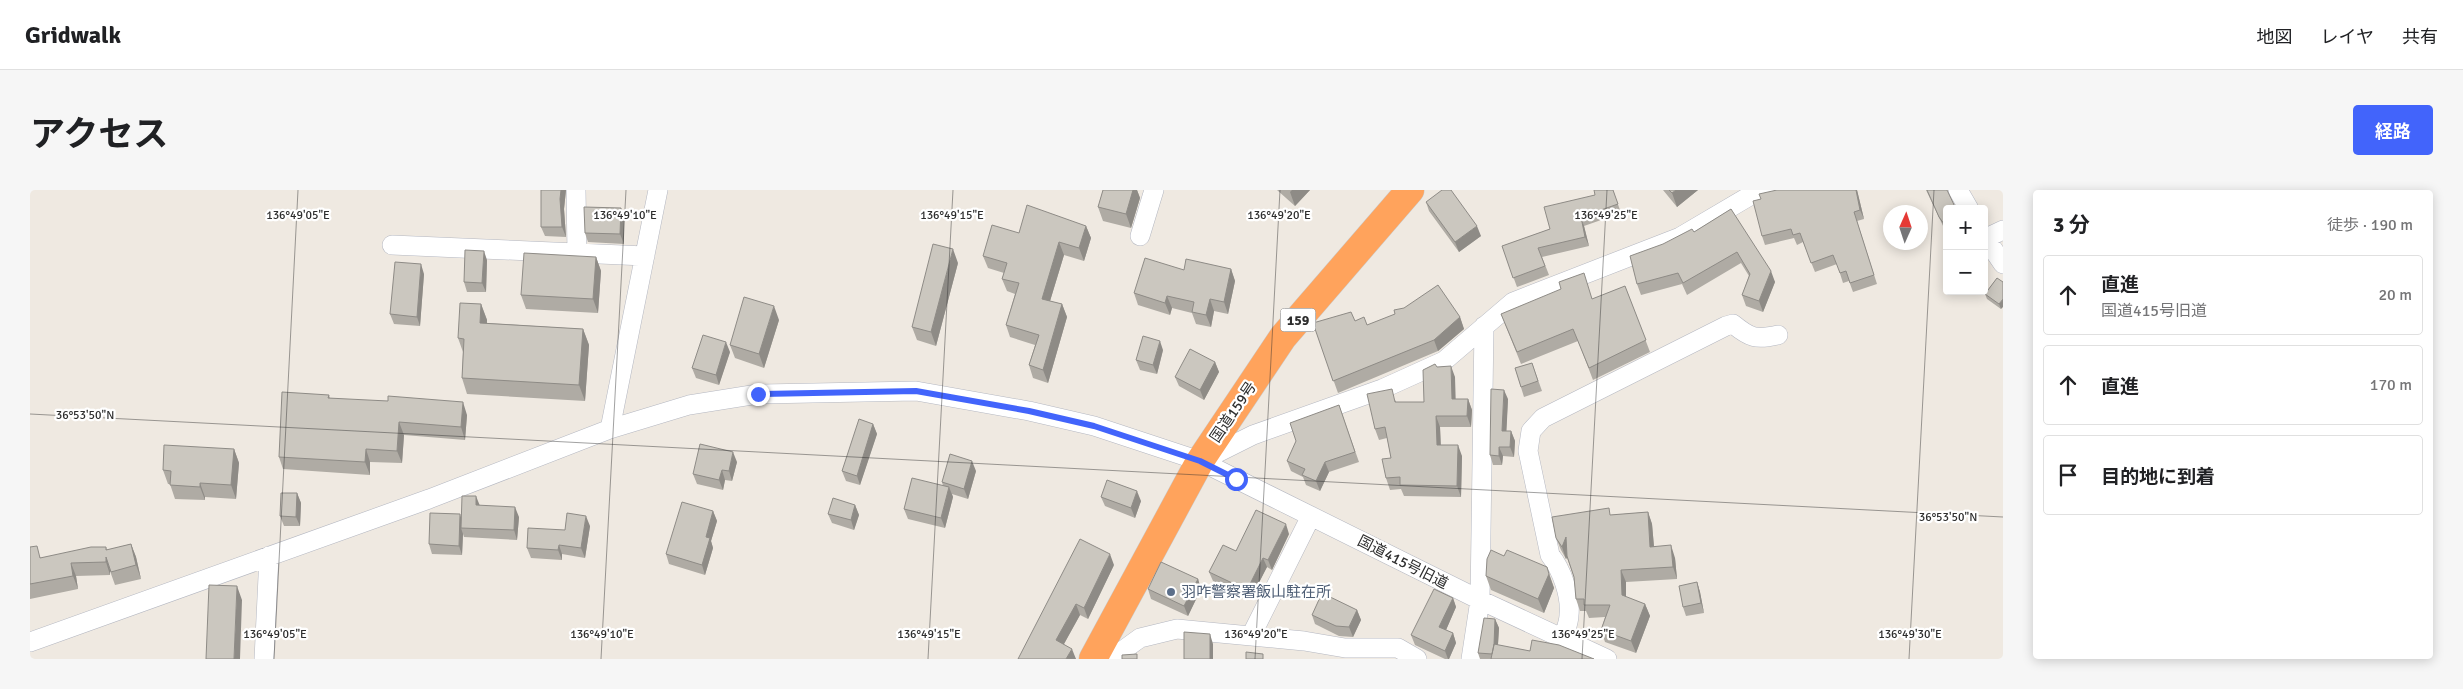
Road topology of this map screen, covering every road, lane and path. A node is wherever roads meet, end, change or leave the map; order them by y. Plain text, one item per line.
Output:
1 (576, 190) edge
2 (658, 190) edge
3 (1154, 190) edge
4 (1410, 190) edge
5 (1775, 190) edge
6 (1958, 190) edge
7 (1751, 192) edge
8 (1967, 205) edge
9 (1991, 235) edge
10 (1140, 236) dead end
11 (392, 245) dead end
12 (577, 253) junction
13 (645, 256) junction
14 (2003, 264) edge
15 (1484, 326) junction
16 (1778, 335) dead end
17 (610, 429) junction
18 (1200, 461) junction
19 (1311, 516) junction
20 (269, 556) junction
21 (1480, 600) junction
22 (1251, 636) junction
23 (1563, 638) junction
24 (30, 642) edge
25 (264, 659) edge
26 (1093, 659) edge
27 (1111, 659) edge
28 (1417, 659) edge
29 (1471, 659) edge
30 (1607, 659) edge

1 - 12 street
2 - 13 street
3 - 10 street
4 - 18 highway, 国道159号 / 159
5 - 7 street
6 - 8 street
7 - 15 street
9 - 14 street
11 - 12 street
12 - 13 street
13 - 17 street
15 - 18 street
15 - 21 street
16 - 23 street
17 - 18 street, 国道415号旧道
17 - 20 street, 国道415号旧道
18 - 19 street, 国道415号旧道
18 - 26 highway, 国道159号 / 159
19 - 21 street, 国道415号旧道
19 - 22 street
20 - 24 street, 国道415号旧道
20 - 25 street
21 - 23 street, 国道415号旧道
21 - 29 street
22 - 27 street
22 - 28 street
23 - 30 street, 国道415号旧道

